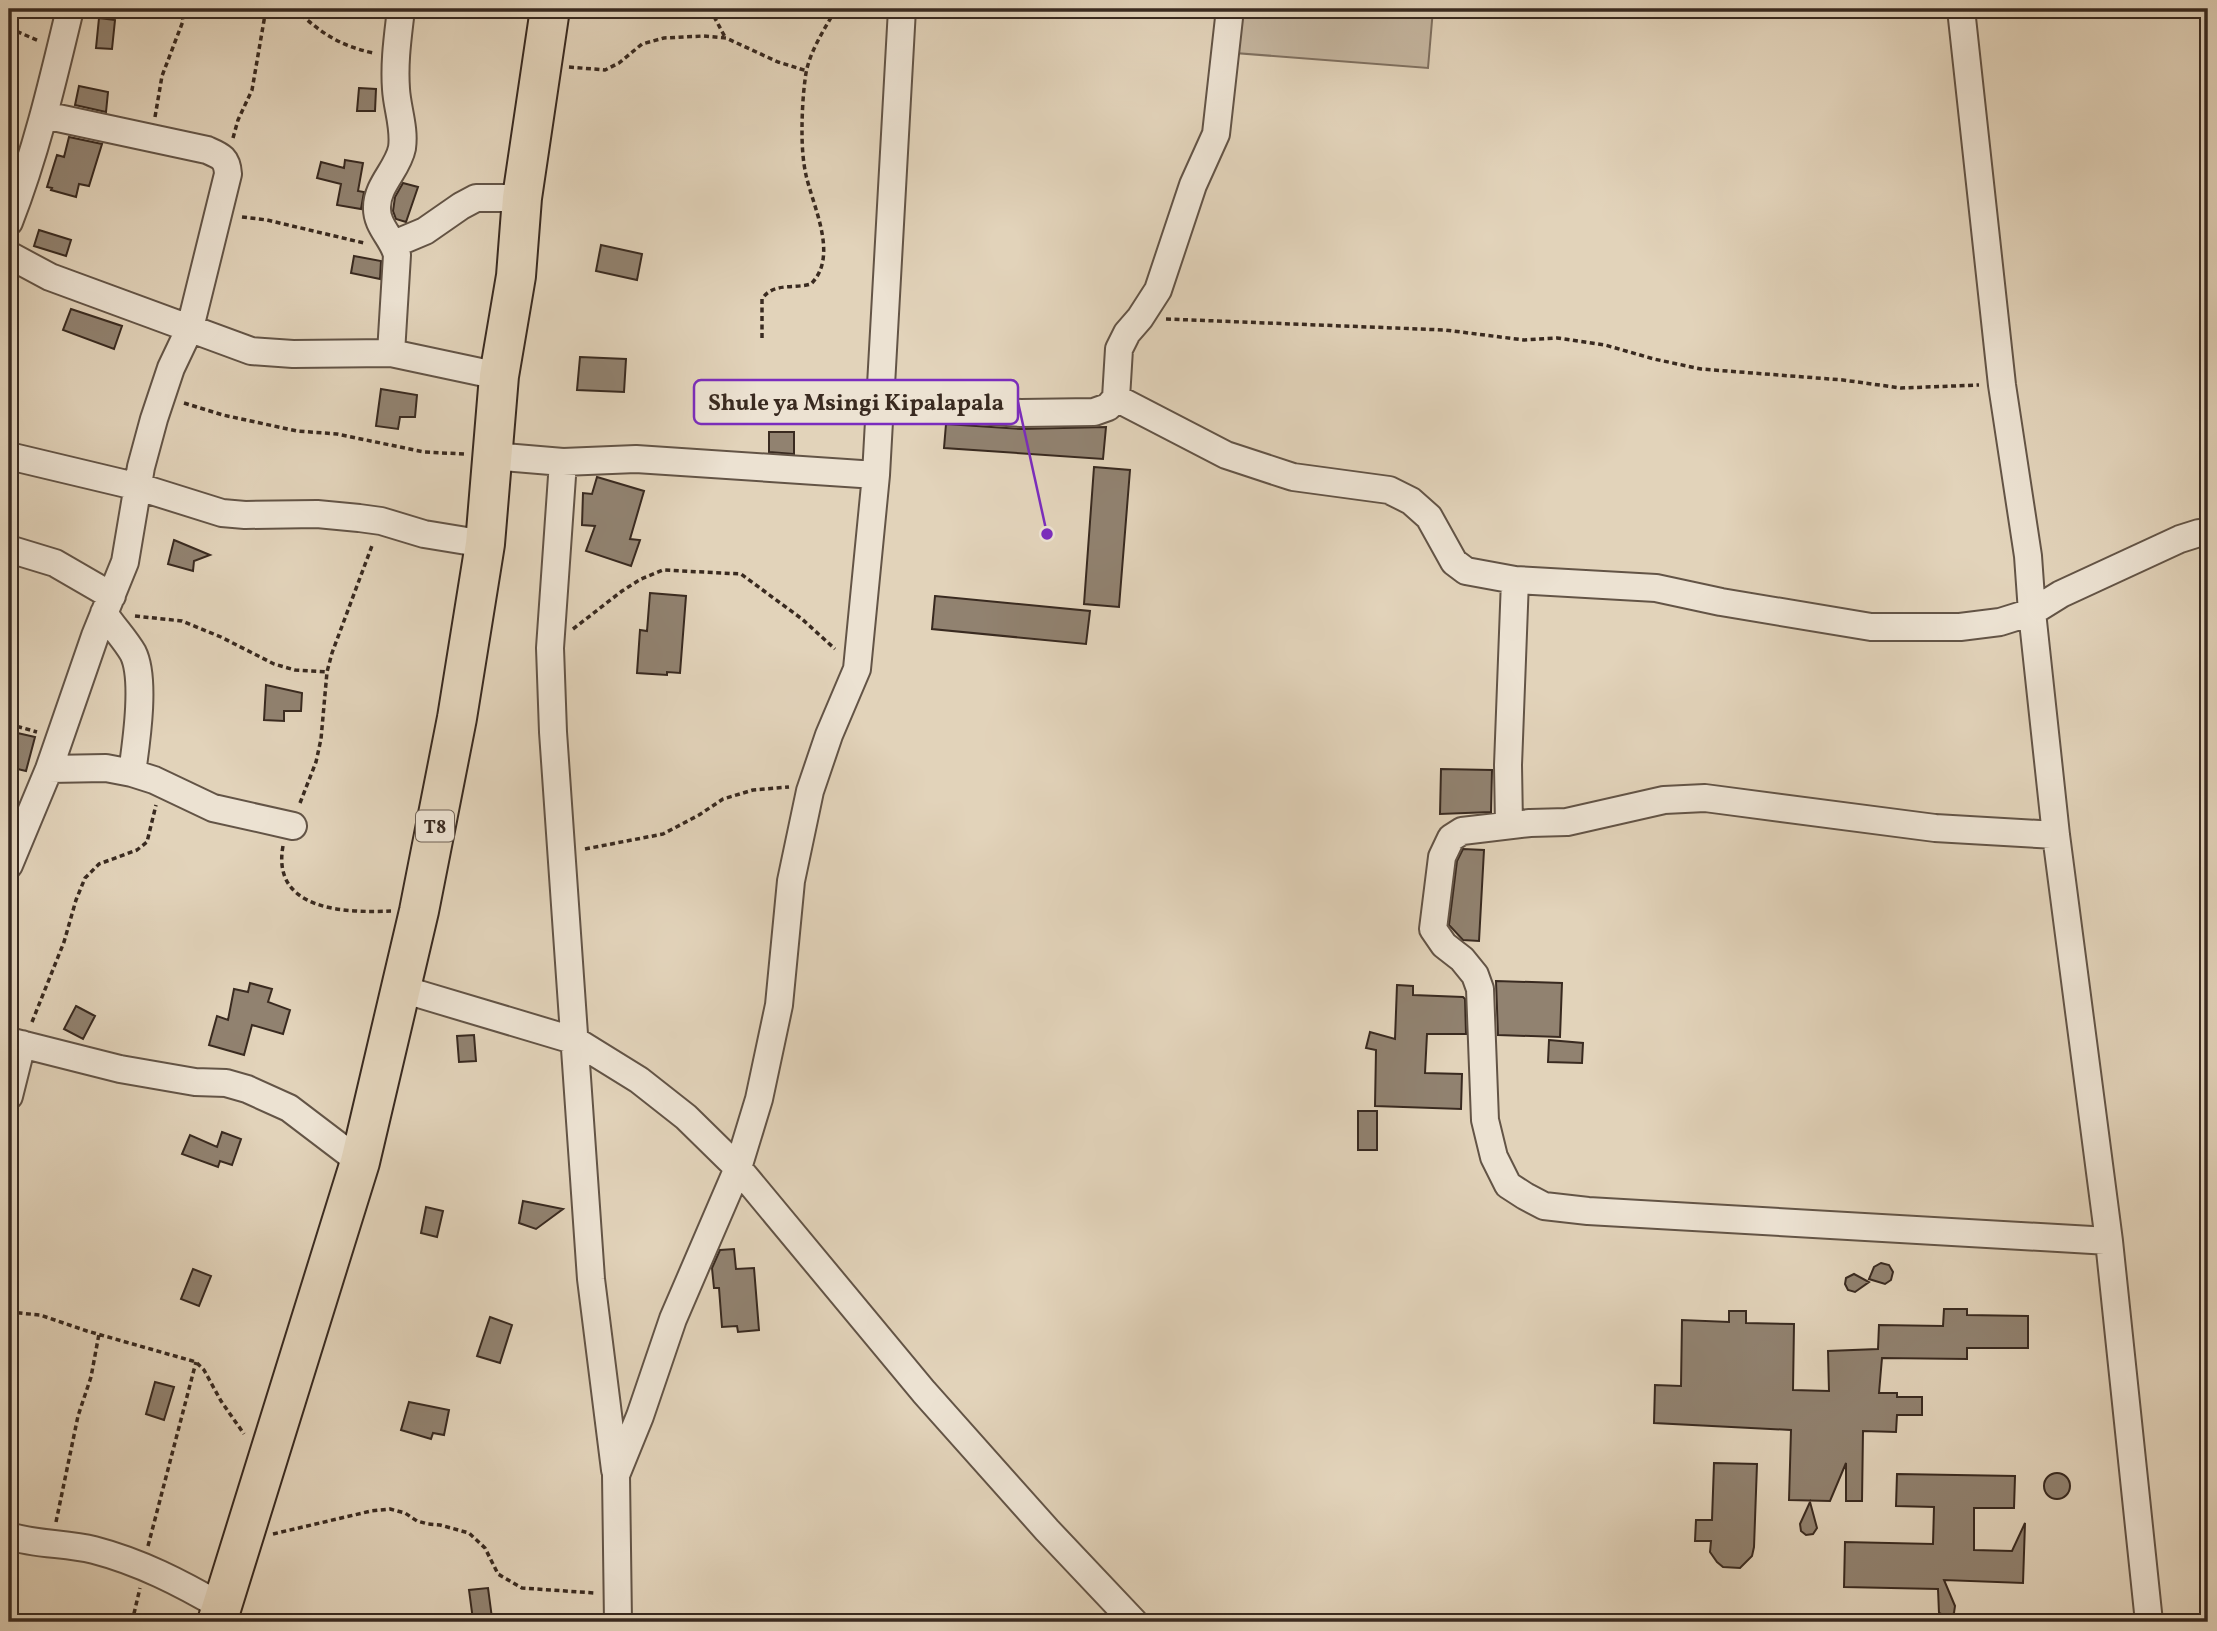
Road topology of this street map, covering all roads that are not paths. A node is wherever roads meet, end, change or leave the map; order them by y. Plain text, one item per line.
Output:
1 (70, 9) edge
2 (401, 9) edge
3 (550, 9) edge
4 (902, 9) edge
5 (1230, 9) edge
6 (1961, 9) edge
7 (44, 114) junction
8 (522, 198) junction
9 (9, 222) edge
10 (394, 244) junction
11 (9, 255) edge
12 (190, 328) junction
13 (391, 353) junction
14 (499, 376) junction
15 (1116, 398) junction
16 (879, 404) junction
17 (9, 456) edge
18 (491, 456) junction
19 (563, 462) junction
20 (876, 475) junction
21 (139, 487) junction
22 (2208, 534) edge
23 (485, 544) junction
24 (9, 549) edge
25 (1515, 580) junction
26 (108, 605) junction
27 (2032, 612) junction
28 (49, 769) junction
29 (132, 773) junction
30 (1508, 825) junction
31 (293, 826) road end
32 (2056, 835) junction
33 (9, 865) edge
34 (402, 989) junction
35 (576, 1041) junction
36 (16, 1043) edge
37 (9, 1096) edge
38 (360, 1162) junction
39 (738, 1168) junction
40 (2109, 1241) junction
41 (616, 1475) junction
42 (9, 1536) edge
43 (219, 1615) edge
44 (618, 1622) edge
45 (1134, 1622) edge
46 (2149, 1622) edge

1 - 7 street
2 - 10 street
3 - 8 highway, T8
4 - 16 street
5 - 15 street
6 - 27 street
7 - 9 street
7 - 12 street
8 - 10 street
8 - 14 highway, T8
10 - 13 street
11 - 12 street
12 - 13 street
12 - 21 street
13 - 14 street
14 - 18 highway, T8
15 - 16 street
15 - 25 street
16 - 20 street
17 - 21 street
18 - 19 street
18 - 23 highway, T8
19 - 20 street
19 - 35 street
20 - 39 street
21 - 23 street
21 - 26 street
22 - 27 street
23 - 34 highway, T8
24 - 26 street
25 - 27 street
25 - 30 street
26 - 28 street
26 - 29 street
27 - 32 street
28 - 29 street
28 - 33 street
29 - 31 street
30 - 32 street
30 - 40 street
32 - 40 street
34 - 35 street
34 - 38 highway, T8
35 - 39 street
35 - 41 street
36 - 37 street
36 - 38 street
38 - 43 highway, T8
39 - 41 street
39 - 45 street
40 - 46 street
41 - 44 street
42 - 43 street

